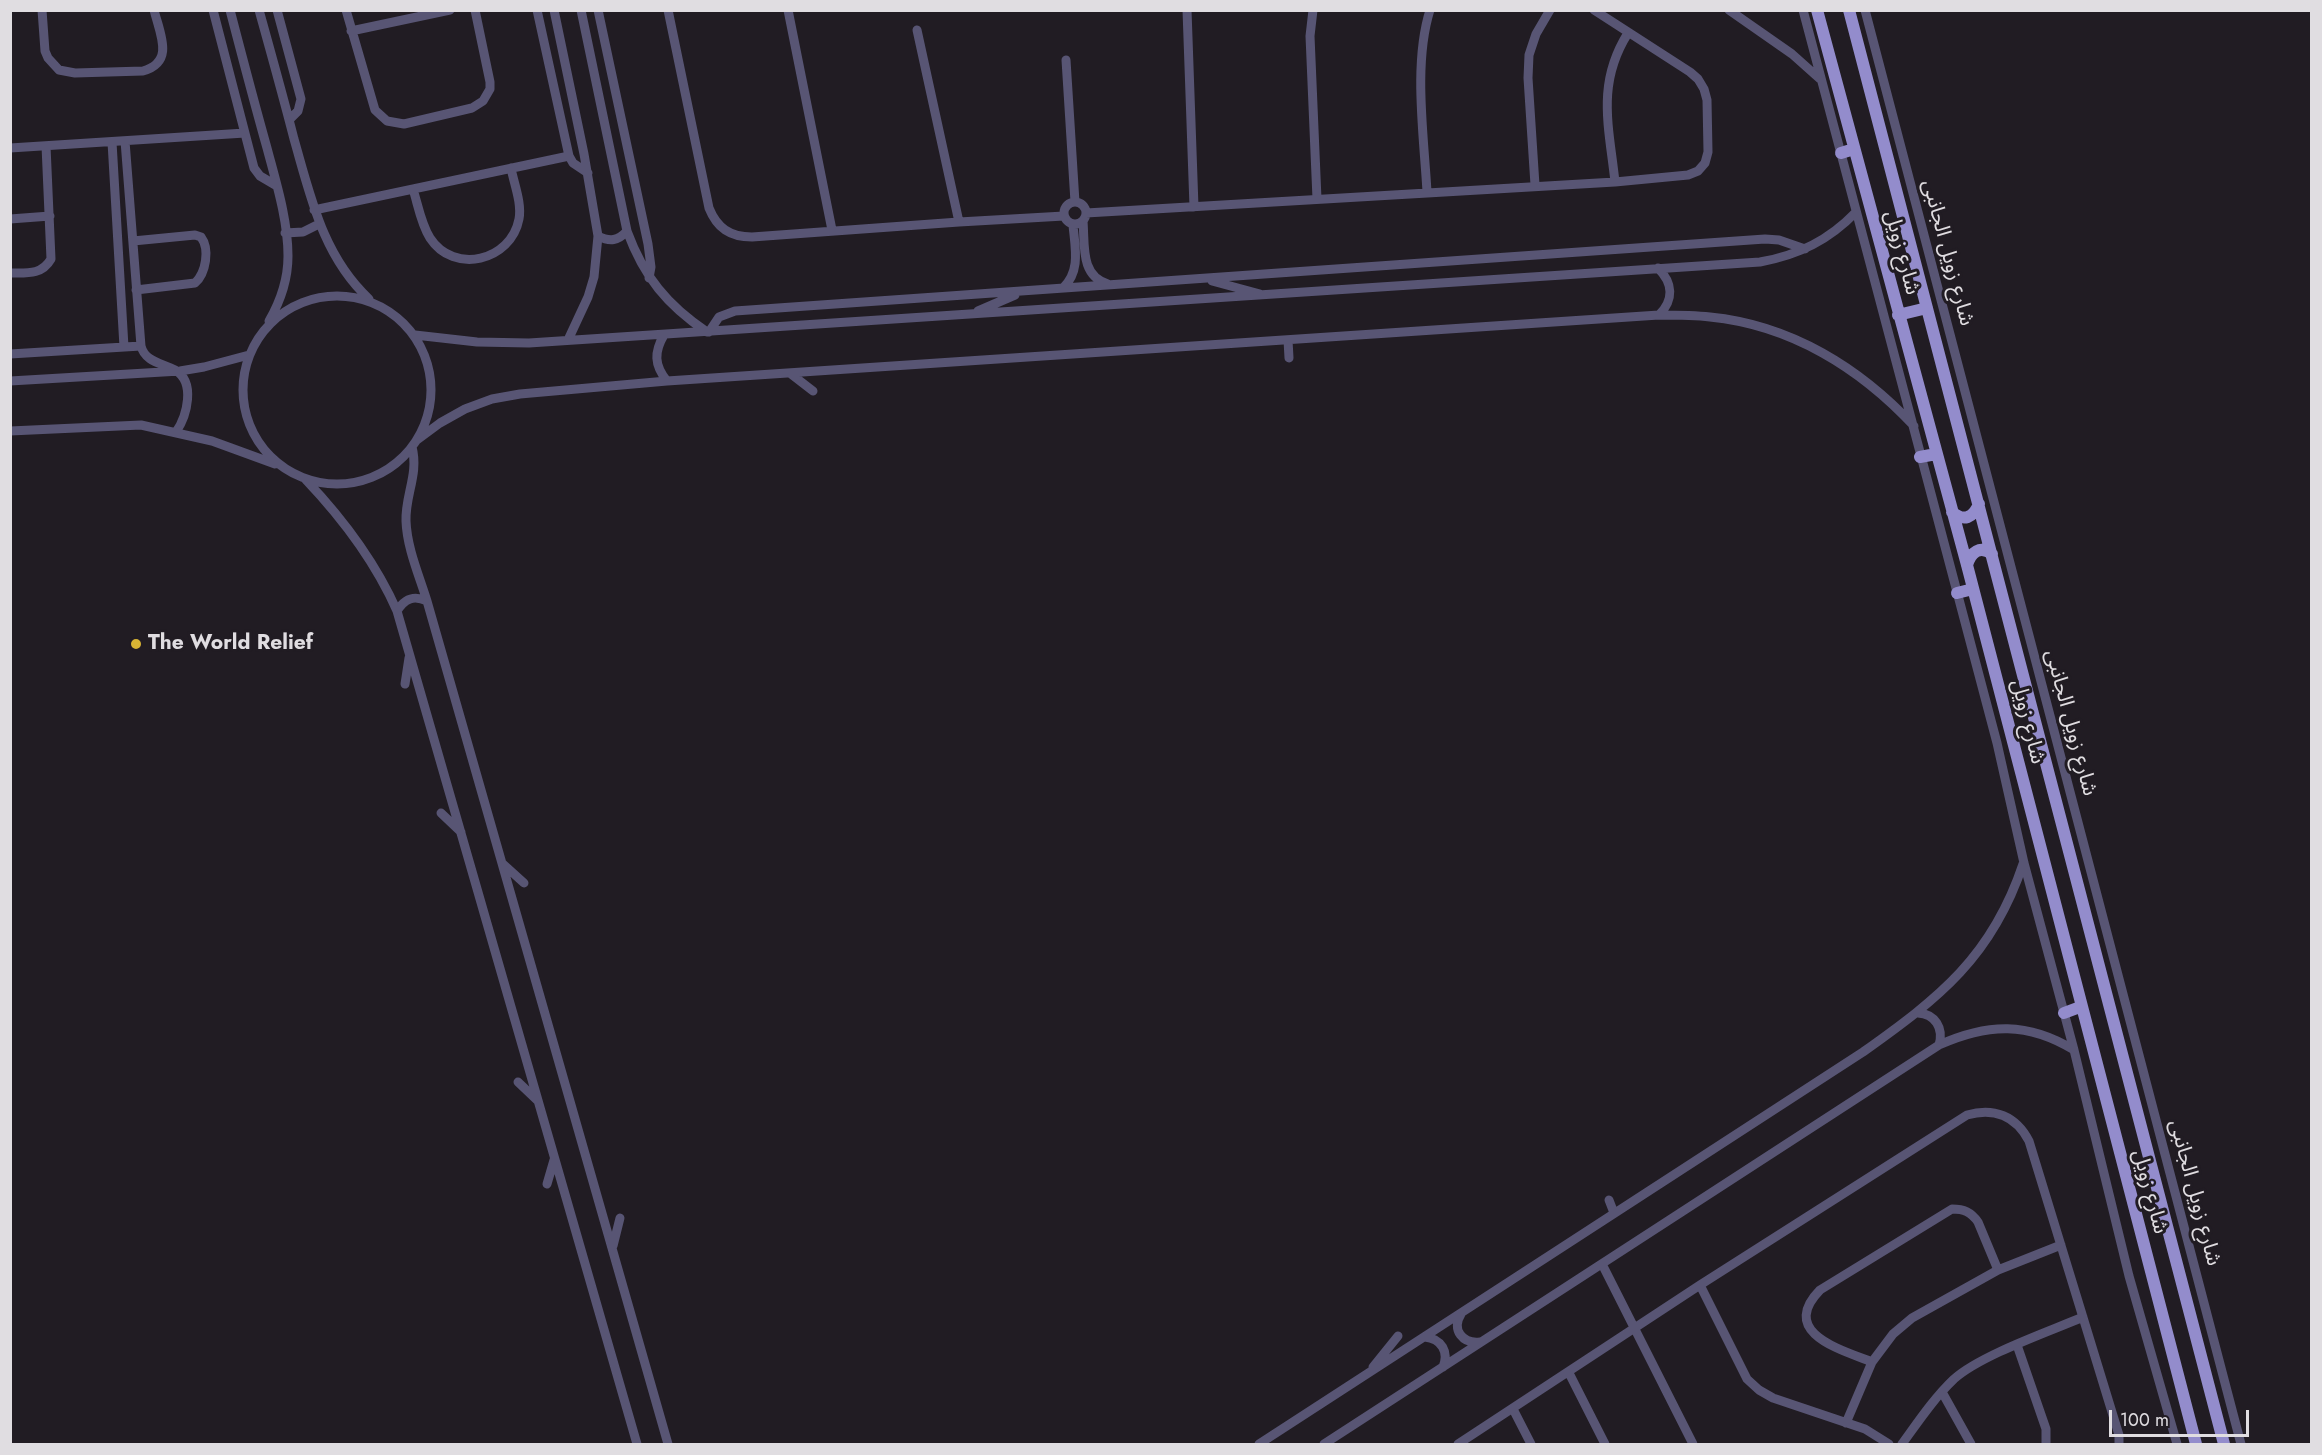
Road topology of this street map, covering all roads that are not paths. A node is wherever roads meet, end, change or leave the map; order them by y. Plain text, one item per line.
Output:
1 (42, 10) edge
2 (154, 10) edge
3 (213, 10) edge
4 (230, 10) edge
5 (259, 10) edge
6 (277, 10) edge
7 (346, 10) edge
8 (450, 10) edge
9 (474, 10) edge
10 (537, 10) edge
11 (554, 10) edge
12 (581, 10) edge
13 (598, 10) edge
14 (668, 10) edge
15 (788, 10) edge
16 (1187, 10) edge
17 (1312, 10) edge
18 (1431, 10) edge
19 (1551, 10) edge
20 (1594, 10) edge
21 (1729, 10) edge
22 (1803, 10) edge
23 (1817, 10) edge
24 (1849, 10) edge
25 (1865, 10) edge
26 (916, 30) dead end
27 (351, 31) junction
28 (1628, 33) junction
29 (243, 58) junction
30 (1066, 60) dead end
31 (227, 63) junction
32 (1821, 80) junction
33 (289, 120) junction
34 (245, 133) junction
35 (125, 141) junction
36 (112, 142) junction
37 (46, 146) junction
38 (10, 148) edge
39 (1854, 149) junction
40 (1841, 153) junction
41 (569, 156) junction
42 (511, 168) junction
43 (588, 173) junction
44 (1615, 182) junction
45 (1535, 185) junction
46 (277, 186) junction
47 (413, 189) junction
48 (1427, 192) junction
49 (1317, 199) junction
50 (1075, 202) junction
51 (1194, 207) junction
52 (314, 210) junction
53 (1856, 212) junction
54 (50, 216) junction
55 (1064, 216) junction
56 (10, 219) edge
57 (1081, 220) junction
58 (959, 222) junction
59 (319, 224) junction
60 (832, 230) junction
61 (627, 231) junction
62 (285, 233) junction
63 (598, 236) junction
64 (133, 241) junction
65 (1805, 249) junction
66 (1658, 268) junction
67 (10, 273) edge
68 (649, 278) junction
69 (1199, 279) junction
70 (1110, 285) junction
71 (1063, 288) junction
72 (136, 290) junction
73 (1032, 290) junction
74 (1265, 296) junction
75 (370, 301) junction
76 (1927, 308) junction
77 (975, 313) junction
78 (1659, 315) junction
79 (1898, 315) junction
80 (262, 332) junction
81 (708, 332) junction
82 (415, 335) junction
83 (664, 335) junction
84 (568, 340) junction
85 (1288, 340) junction
86 (141, 346) junction
87 (124, 347) junction
88 (10, 354) edge
89 (249, 355) junction
90 (1289, 358) dead end
91 (177, 371) junction
92 (791, 374) junction
93 (10, 381) edge
94 (667, 381) junction
95 (813, 391) dead end
96 (1914, 426) junction
97 (10, 431) edge
98 (176, 432) junction
99 (414, 444) junction
100 (1936, 454) junction
101 (1920, 457) junction
102 (281, 466) junction
103 (306, 480) junction
104 (1979, 504) junction
105 (1952, 512) junction
106 (1992, 554) junction
107 (1967, 565) junction
108 (1973, 590) junction
109 (1958, 593) junction
110 (427, 601) junction
111 (397, 611) junction
112 (410, 653) junction
113 (405, 684) dead end
114 (441, 813) dead end
115 (462, 833) junction
116 (502, 862) junction
117 (2024, 863) junction
118 (524, 883) dead end
119 (2080, 1007) junction
120 (1918, 1013) junction
121 (2064, 1013) junction
122 (1939, 1045) junction
123 (2074, 1050) junction
124 (518, 1082) dead end
125 (540, 1102) junction
126 (554, 1157) junction
127 (547, 1184) dead end
128 (1609, 1200) dead end
129 (1614, 1213) junction
130 (620, 1218) dead end
131 (2061, 1245) junction
132 (612, 1248) junction
133 (1602, 1264) junction
134 (1998, 1270) junction
135 (1700, 1285) junction
136 (1461, 1314) junction
137 (2083, 1317) junction
138 (1634, 1329) junction
139 (1398, 1336) dead end
140 (1425, 1337) junction
141 (1481, 1342) junction
142 (2018, 1345) junction
143 (1872, 1362) junction
144 (1443, 1367) junction
145 (1569, 1373) junction
146 (1366, 1375) junction
147 (1942, 1392) junction
148 (1513, 1409) junction
149 (1846, 1423) junction
150 (637, 1444) edge
151 (669, 1444) edge
152 (1259, 1444) edge
153 (1324, 1444) edge
154 (1458, 1444) edge
155 (1531, 1444) edge
156 (1605, 1444) edge
157 (1693, 1444) edge
158 (1889, 1444) edge
159 (1902, 1444) edge
160 (1971, 1444) edge
161 (2046, 1444) edge
162 (2119, 1444) edge
163 (2177, 1444) edge
164 (2196, 1444) edge
165 (2224, 1444) edge
166 (2241, 1444) edge

1 - 2 street
3 - 31 street
4 - 29 street
5 - 33 street
6 - 33 street
7 - 27 street
8 - 27 street
9 - 27 street
10 - 41 street
11 - 43 street
12 - 61 street
13 - 68 street
14 - 60 street
15 - 60 street
16 - 51 street
17 - 49 street
18 - 48 street
19 - 45 street
20 - 28 street
21 - 32 street
22 - 32 street
23 - 39 main road, شارع زويل
24 - 76 main road, شارع زويل
25 - 166 street, شارع زويل الجانبى
26 - 58 street
28 - 44 street
28 - 44 street
29 - 31 street
29 - 46 street
30 - 50 street
31 - 34 street
32 - 40 street
33 - 52 street
34 - 35 street
34 - 46 street
35 - 36 street
35 - 64 street
36 - 37 street
36 - 87 street
37 - 38 street
37 - 54 street
39 - 40 main road
39 - 79 main road, شارع زويل
40 - 53 street
41 - 42 street
41 - 43 street
42 - 47 street
42 - 47 street
43 - 63 street
44 - 45 street
45 - 48 street
46 - 62 street
47 - 52 street
48 - 49 street
49 - 51 street
50 - 55 street
50 - 57 street
51 - 57 street
52 - 59 street
53 - 65 street
53 - 96 street
54 - 56 street
54 - 67 street
55 - 57 street
55 - 58 street
57 - 70 street
57 - 71 street
58 - 60 street
59 - 62 street
59 - 75 street
61 - 63 street
61 - 68 street
62 - 80 street
63 - 84 street
64 - 72 street
64 - 72 street
65 - 66 street
65 - 69 street
66 - 74 street
66 - 78 street
68 - 81 street
69 - 70 street
69 - 74 street
70 - 71 street
71 - 73 street
72 - 86 street
73 - 77 street
73 - 81 street
74 - 77 street
75 - 80 street
75 - 82 street
76 - 79 main road
76 - 104 main road, شارع زويل
77 - 81 street
78 - 85 street
78 - 96 street
79 - 100 main road, شارع زويل
80 - 89 street
81 - 83 street
82 - 84 street
82 - 99 street
83 - 84 street
83 - 94 street
85 - 90 street
85 - 92 street
86 - 87 street
86 - 91 street
87 - 88 street
89 - 91 street
89 - 102 street
91 - 93 street
91 - 98 street
92 - 94 street
92 - 95 street
94 - 99 street
96 - 101 street
97 - 98 street
98 - 102 street
99 - 103 street
99 - 110 street
100 - 101 main road
100 - 105 main road, شارع زويل
101 - 109 street
102 - 103 street
103 - 111 street
104 - 105 main road
104 - 106 main road, شارع زويل
105 - 107 main road, شارع زويل
106 - 107 main road
106 - 165 main road, شارع زويل
107 - 108 main road, شارع زويل
108 - 109 main road
108 - 119 main road, شارع زويل
109 - 117 street
110 - 111 street
110 - 116 street
111 - 112 street
112 - 113 street
112 - 115 street
114 - 115 street
115 - 125 street
116 - 118 street
116 - 132 street
117 - 120 street
117 - 121 street
119 - 121 main road
119 - 164 main road, شارع زويل
120 - 122 street
120 - 129 street
121 - 123 street
122 - 123 street
122 - 133 street
123 - 163 street
124 - 125 street
125 - 126 street
126 - 127 street
126 - 150 street
128 - 129 street
129 - 136 street
130 - 132 street
131 - 134 street
131 - 135 street
131 - 137 street
132 - 151 street
133 - 138 street
133 - 141 street
134 - 143 street
134 - 143 street
135 - 138 street
135 - 149 street
136 - 140 street
136 - 141 street
137 - 142 street
137 - 162 street
138 - 145 street
138 - 157 street
139 - 146 street
140 - 144 street
140 - 146 street
141 - 144 street
142 - 147 street
142 - 161 street
143 - 149 street
144 - 153 street
145 - 148 street
145 - 156 street
146 - 152 street
147 - 159 street
147 - 160 street
148 - 154 street
148 - 155 street
149 - 158 street

